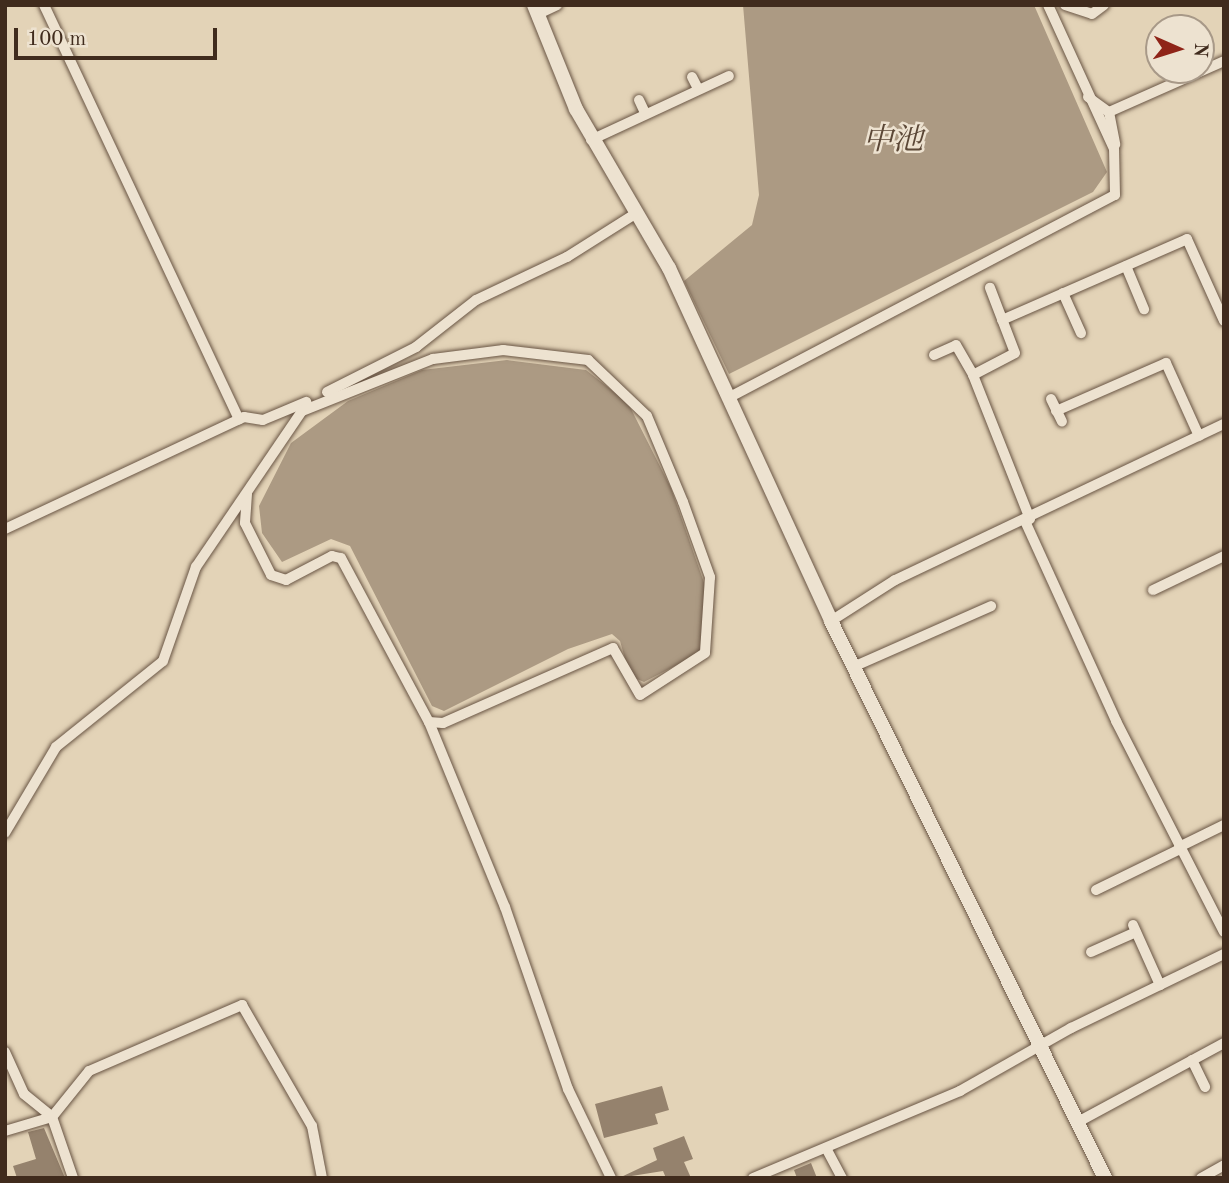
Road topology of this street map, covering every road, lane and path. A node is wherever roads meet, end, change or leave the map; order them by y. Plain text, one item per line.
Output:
1 (44, 5) edge
2 (557, 5) edge
3 (1048, 5) edge
4 (1065, 5) edge
5 (1104, 5) edge
6 (536, 10) edge
7 (1224, 61) edge
8 (729, 76) dead end
9 (692, 77) dead end
10 (698, 89) junction
11 (1088, 97) junction
12 (639, 100) dead end
13 (1109, 112) junction
14 (645, 113) junction
15 (592, 140) junction
16 (1114, 149) junction
17 (635, 214) junction
18 (1126, 266) junction
19 (990, 288) dead end
20 (1063, 293) junction
21 (1144, 309) dead end
22 (1002, 320) junction
23 (1224, 321) edge
24 (1081, 333) dead end
25 (934, 355) dead end
26 (974, 375) junction
27 (727, 398) junction
28 (1051, 399) dead end
29 (1056, 411) junction
30 (239, 419) junction
31 (1062, 422) dead end
32 (1223, 427) edge
33 (1199, 436) junction
34 (247, 491) junction
35 (1027, 520) junction
36 (5, 529) edge
37 (1224, 556) edge
38 (1153, 590) dead end
39 (991, 606) dead end
40 (831, 621) junction
41 (853, 667) junction
42 (429, 722) junction
43 (1224, 825) edge
44 (5, 834) edge
45 (1179, 848) junction
46 (1096, 890) dead end
47 (1224, 932) edge
48 (1091, 952) dead end
49 (1224, 954) edge
50 (1160, 985) junction
51 (1224, 1043) edge
52 (1040, 1044) junction
53 (5, 1052) edge
54 (1192, 1060) junction
55 (1205, 1087) dead end
56 (52, 1117) junction
57 (1076, 1123) junction
58 (5, 1131) edge
59 (826, 1148) junction
60 (1224, 1165) edge
61 (777, 1173) edge
62 (73, 1178) edge
63 (322, 1178) edge
64 (611, 1178) edge
65 (753, 1178) edge
66 (842, 1178) edge
67 (1105, 1178) edge
68 (1201, 1178) edge

1 - 30 street
2 - 6 street
3 - 11 street
4 - 5 street
6 - 15 street
7 - 13 street
8 - 10 street
9 - 10 street
10 - 14 street
11 - 13 street
11 - 16 street
12 - 14 street
13 - 16 street
14 - 15 street
15 - 17 street
16 - 27 street
17 - 27 street
17 - 30 street
18 - 20 street
18 - 21 street
18 - 23 street
19 - 22 street
20 - 22 street
20 - 24 street
22 - 26 street
25 - 26 street
26 - 35 street
27 - 40 street
28 - 29 street
29 - 31 street
29 - 33 street
30 - 36 street
32 - 33 street
33 - 35 street
34 - 42 street
34 - 42 street
34 - 44 street
35 - 40 street
35 - 45 street
37 - 38 street
39 - 41 street
40 - 41 street
41 - 52 street
42 - 64 street
43 - 45 street
45 - 46 street
45 - 47 street
48 - 50 street
49 - 50 street
50 - 52 street
51 - 54 street
52 - 57 street
52 - 59 street
53 - 56 street
54 - 55 street
54 - 57 street
56 - 58 street
56 - 62 street
56 - 63 street
57 - 67 street
59 - 61 street
59 - 66 street
60 - 68 street
61 - 65 street

